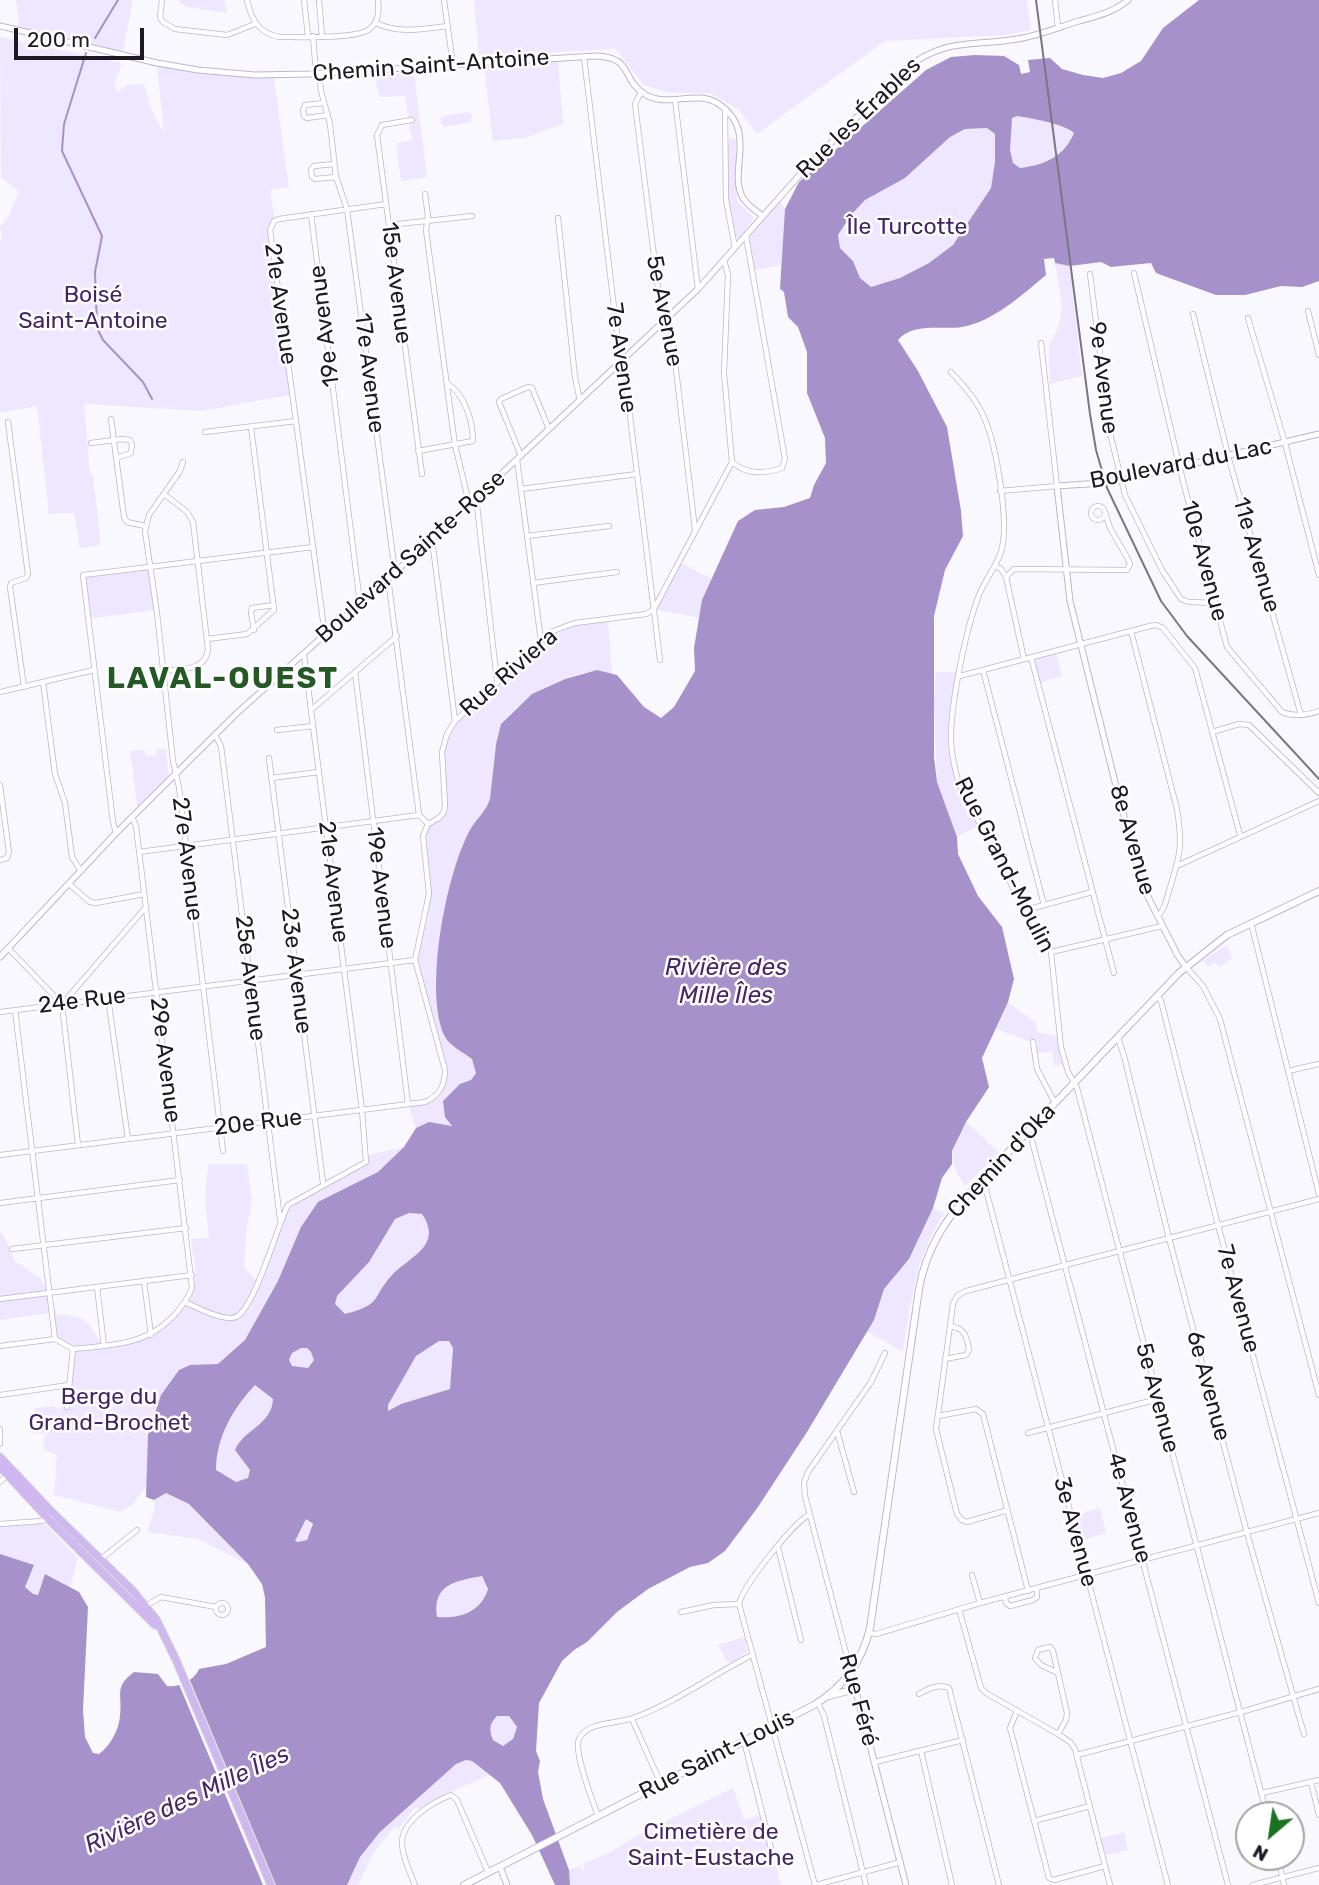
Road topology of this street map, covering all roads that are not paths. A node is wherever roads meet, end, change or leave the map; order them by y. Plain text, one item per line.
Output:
1 (162, 0) edge
2 (247, 0) edge
3 (304, 0) edge
4 (319, 0) edge
5 (377, 0) edge
6 (444, 0) edge
7 (1055, 0) edge
8 (1128, 0) edge
9 (376, 23) junction
10 (255, 24) junction
11 (0, 26) edge
12 (448, 26) junction
13 (1058, 27) junction
14 (310, 36) junction
15 (322, 36) junction
16 (584, 57) junction
17 (453, 65) junction
18 (318, 73) junction
19 (641, 92) junction
20 (676, 100) junction
21 (324, 103) junction
22 (725, 110) junction
23 (328, 115) junction
24 (412, 120) dead end
25 (739, 131) junction
26 (725, 132) junction
27 (334, 164) junction
28 (336, 177) junction
29 (425, 194) dead end
30 (386, 204) junction
31 (347, 209) junction
32 (311, 214) junction
33 (472, 216) dead end
34 (763, 216) junction
35 (558, 218) dead end
36 (427, 222) junction
37 (389, 225) junction
38 (746, 236) junction
39 (735, 248) junction
40 (724, 260) junction
41 (1133, 273) dead end
42 (1090, 274) dead end
43 (698, 289) junction
44 (1308, 311) dead end
45 (1193, 314) dead end
46 (667, 317) junction
47 (1248, 318) dead end
48 (1041, 343) dead end
49 (1319, 355) edge
50 (623, 359) junction
51 (951, 372) dead end
52 (447, 383) junction
53 (580, 401) junction
54 (111, 419) dead end
55 (296, 421) junction
56 (8, 422) dead end
57 (251, 427) junction
58 (549, 429) junction
59 (205, 432) dead end
60 (1319, 435) edge
61 (114, 440) junction
62 (91, 443) dead end
63 (1284, 443) junction
64 (455, 445) junction
65 (418, 451) junction
66 (1228, 456) junction
67 (116, 458) junction
68 (519, 458) junction
69 (732, 461) junction
70 (183, 463) dead end
71 (1179, 467) junction
72 (422, 474) dead end
73 (637, 474) junction
74 (1057, 486) junction
75 (521, 489) junction
76 (1000, 491) junction
77 (164, 494) junction
78 (476, 498) junction
79 (469, 503) junction
80 (1105, 512) junction
81 (1098, 520) junction
82 (145, 526) junction
83 (609, 526) dead end
84 (1110, 528) junction
85 (695, 531) junction
86 (527, 536) junction
87 (432, 539) junction
88 (313, 547) junction
89 (268, 552) junction
90 (197, 561) junction
91 (994, 566) junction
92 (150, 567) junction
93 (1066, 570) junction
94 (395, 572) junction
95 (617, 572) dead end
96 (1319, 575) edge
97 (1006, 577) junction
98 (388, 578) junction
99 (533, 583) junction
100 (1215, 603) junction
101 (360, 604) junction
102 (274, 605) junction
103 (654, 609) junction
104 (254, 630) junction
105 (1131, 631) junction
106 (397, 635) junction
107 (325, 636) junction
108 (207, 639) junction
109 (541, 641) junction
110 (1081, 644) junction
111 (304, 655) junction
112 (1031, 657) junction
113 (1024, 659) junction
114 (660, 660) dead end
115 (94, 670) junction
116 (983, 670) junction
117 (163, 671) junction
118 (355, 672) junction
119 (960, 676) junction
120 (43, 682) junction
121 (497, 682) junction
122 (24, 687) junction
123 (0, 692) edge
124 (311, 711) junction
125 (1319, 711) edge
126 (1301, 715) junction
127 (455, 722) junction
128 (313, 726) junction
129 (277, 730) dead end
130 (1212, 732) junction
131 (215, 735) junction
132 (269, 758) dead end
133 (318, 772) junction
134 (175, 774) junction
135 (271, 778) junction
136 (0, 785) edge
137 (1319, 793) edge
138 (1319, 802) edge
139 (419, 816) junction
140 (132, 817) junction
141 (373, 821) junction
142 (428, 824) junction
143 (326, 828) junction
144 (116, 833) junction
145 (278, 834) junction
146 (1240, 835) junction
147 (232, 840) junction
148 (186, 846) junction
149 (139, 852) junction
150 (0, 860) edge
151 (1178, 865) junction
152 (81, 871) junction
153 (69, 884) junction
154 (1319, 891) edge
155 (1092, 892) junction
156 (144, 894) junction
157 (1044, 905) junction
158 (146, 907) junction
159 (1026, 910) junction
160 (1157, 916) junction
161 (1251, 923) junction
162 (1162, 926) junction
163 (1105, 940) junction
164 (9, 949) junction
165 (1051, 952) junction
166 (0, 957) edge
167 (415, 960) junction
168 (391, 963) junction
169 (1186, 967) junction
170 (344, 969) junction
171 (1114, 973) dead end
172 (296, 975) junction
173 (250, 980) junction
174 (203, 986) junction
175 (157, 992) junction
176 (1157, 996) junction
177 (108, 998) junction
178 (62, 1004) junction
179 (15, 1010) junction
180 (0, 1012) edge
181 (1118, 1038) junction
182 (1033, 1042) dead end
183 (1319, 1064) edge
184 (1288, 1071) junction
185 (1074, 1083) junction
186 (432, 1099) joint
187 (1055, 1103) junction
188 (408, 1104) junction
189 (362, 1110) junction
190 (315, 1116) junction
191 (268, 1121) junction
192 (220, 1128) junction
193 (1028, 1131) junction
194 (174, 1133) junction
195 (128, 1139) junction
196 (78, 1145) junction
197 (32, 1151) junction
198 (223, 1151) dead end
199 (0, 1155) edge
200 (180, 1181) junction
201 (981, 1181) junction
202 (323, 1184) junction
203 (1319, 1197) edge
204 (38, 1198) junction
205 (0, 1203) edge
206 (1271, 1211) junction
207 (280, 1223) junction
208 (1218, 1225) junction
209 (186, 1228) junction
210 (1169, 1238) junction
211 (44, 1245) junction
212 (12, 1249) dead end
213 (1118, 1251) junction
214 (1066, 1264) junction
215 (192, 1275) junction
216 (144, 1281) junction
217 (1010, 1281) junction
218 (97, 1287) junction
219 (50, 1293) junction
220 (0, 1299) edge
221 (185, 1302) junction
222 (950, 1326) junction
223 (150, 1335) junction
224 (55, 1339) junction
225 (0, 1346) edge
226 (104, 1346) junction
227 (73, 1349) junction
228 (885, 1353) dead end
229 (1319, 1356) edge
230 (945, 1359) junction
231 (1310, 1359) junction
232 (69, 1385) junction
233 (0, 1395) edge
234 (1319, 1395) edge
235 (1158, 1398) junction
236 (67, 1407) dead end
237 (1104, 1413) junction
238 (938, 1416) junction
239 (1048, 1428) junction
240 (0, 1429) edge
241 (837, 1430) junction
242 (1028, 1433) dead end
243 (0, 1444) edge
244 (0, 1457) edge
245 (0, 1466) edge
246 (9, 1473) junction
247 (0, 1482) edge
248 (854, 1492) dead end
249 (1008, 1510) junction
250 (1319, 1513) edge
251 (809, 1515) junction
252 (51, 1516) junction
253 (1297, 1519) junction
254 (0, 1524) edge
255 (136, 1530) dead end
256 (1247, 1533) junction
257 (778, 1546) junction
258 (1197, 1546) junction
259 (100, 1559) junction
260 (1143, 1560) junction
261 (972, 1575) dead end
262 (1086, 1576) junction
263 (1037, 1589) junction
264 (1028, 1591) junction
265 (1004, 1597) junction
266 (980, 1603) junction
267 (1319, 1603) edge
268 (739, 1604) junction
269 (143, 1607) junction
270 (216, 1607) dead end
271 (959, 1609) junction
272 (681, 1612) dead end
273 (868, 1633) junction
274 (801, 1640) dead end
275 (752, 1655) junction
276 (851, 1672) junction
277 (1058, 1673) junction
278 (855, 1689) junction
279 (1319, 1689) edge
280 (919, 1694) dead end
281 (827, 1696) junction
282 (1293, 1696) junction
283 (818, 1703) junction
284 (1017, 1711) junction
285 (1241, 1712) junction
286 (632, 1719) junction
287 (1186, 1726) junction
288 (772, 1727) junction
289 (1058, 1734) junction
290 (1304, 1734) dead end
291 (963, 1740) junction
292 (744, 1741) junction
293 (1130, 1741) junction
294 (921, 1751) junction
295 (1077, 1755) junction
296 (875, 1762) junction
297 (1319, 1780) edge
298 (1311, 1782) junction
299 (661, 1784) junction
300 (1262, 1793) junction
301 (1264, 1801) edge
302 (1090, 1806) junction
303 (1319, 1815) edge
304 (598, 1817) junction
305 (1034, 1821) junction
306 (771, 1848) dead end
307 (901, 1862) junction
308 (1105, 1866) junction
309 (500, 1867) junction
310 (1319, 1868) edge
311 (1282, 1871) edge
312 (488, 1873) junction
313 (863, 1873) junction
314 (1283, 1877) junction
315 (271, 1885) edge
316 (415, 1885) edge
317 (464, 1885) edge
318 (507, 1885) edge
319 (816, 1885) edge
320 (866, 1885) edge
321 (906, 1885) edge
322 (952, 1885) edge
323 (999, 1885) edge
324 (1110, 1885) edge
325 (1168, 1885) edge
326 (1228, 1885) edge
327 (1253, 1885) edge
328 (1284, 1885) edge

1 - 10 street
2 - 10 street
3 - 14 street, 17e Avenue
4 - 15 street
5 - 9 street
6 - 12 street
7 - 13 street
8 - 13 street, Rue les Érables
9 - 12 street
9 - 15 street
10 - 14 street
11 - 18 street, Chemin Saint-Antoine
12 - 17 street
13 - 34 street, Rue les Érables
14 - 15 street
14 - 18 street, 17e Avenue
16 - 17 street, Chemin Saint-Antoine
16 - 19 street, Chemin Saint-Antoine
16 - 50 street, 7e Avenue
17 - 18 street, Chemin Saint-Antoine
18 - 21 street, 17e Avenue
19 - 20 street
19 - 46 street, 5e Avenue
20 - 22 street
20 - 43 street
21 - 23 street, 17e Avenue
21 - 23 street
22 - 25 street
22 - 26 street
23 - 27 street, 17e Avenue
24 - 30 street, 15e Avenue
25 - 26 street
25 - 34 street
26 - 39 street
27 - 28 street, 17e Avenue
27 - 28 street
28 - 31 street, 17e Avenue
29 - 36 street
30 - 31 street
30 - 37 street, 15e Avenue
31 - 32 street
31 - 94 street, 17e Avenue
32 - 55 street, 21e Avenue
32 - 101 street, 19e Avenue
33 - 36 street
34 - 38 street, Boulevard Sainte-Rose
35 - 53 street
36 - 37 street
36 - 52 street
37 - 65 street, 15e Avenue
38 - 39 street, Boulevard Sainte-Rose
38 - 69 street
39 - 40 street, Boulevard Sainte-Rose
40 - 43 street, Boulevard Sainte-Rose
40 - 69 street
41 - 71 street, 10e Avenue
42 - 100 street, 9e Avenue
43 - 46 street, Boulevard Sainte-Rose
44 - 49 street
45 - 66 street, 11e Avenue
46 - 50 street, Boulevard Sainte-Rose
46 - 85 street, 5e Avenue
47 - 63 street
48 - 74 street, 8e Avenue
50 - 53 street, Boulevard Sainte-Rose
50 - 73 street, 7e Avenue
51 - 76 street, Rue Grand-Moulin
52 - 64 street
52 - 64 street
53 - 58 street, Boulevard Sainte-Rose
54 - 61 street
55 - 57 street
55 - 88 street, 21e Avenue
56 - 122 street
57 - 59 street
57 - 89 street
58 - 68 street, Boulevard Sainte-Rose
58 - 68 street
60 - 63 street, Boulevard du Lac
61 - 62 street
61 - 67 street
61 - 67 street
63 - 66 street, Boulevard du Lac
63 - 96 street
64 - 65 street
64 - 79 street
65 - 72 street, 15e Avenue
66 - 71 street, Boulevard du Lac
66 - 126 street, 11e Avenue
67 - 82 street
68 - 75 street
68 - 78 street, Boulevard Sainte-Rose
69 - 85 street
70 - 77 street
71 - 74 street, Boulevard du Lac, bridge
71 - 100 street, 10e Avenue
73 - 75 street
73 - 103 street, 7e Avenue
74 - 76 street, Boulevard du Lac
74 - 93 street, 8e Avenue
75 - 86 street
76 - 91 street, Rue Grand-Moulin
77 - 82 street
77 - 90 street
78 - 79 street, Boulevard Sainte-Rose
78 - 121 street
79 - 87 street, Boulevard Sainte-Rose
80 - 81 street
80 - 81 street
80 - 84 street
81 - 84 street
82 - 92 street, 27e Avenue
83 - 86 street
84 - 93 street
85 - 103 street
86 - 99 street
87 - 94 street, Boulevard Sainte-Rose
87 - 127 street
88 - 89 street
88 - 107 street, 21e Avenue
89 - 90 street
89 - 102 street
90 - 92 street
90 - 108 street
91 - 97 street
91 - 119 street, Rue Grand-Moulin
92 - 115 street
92 - 117 street, 27e Avenue
93 - 97 street
93 - 110 street, 8e Avenue
94 - 98 street, Boulevard Sainte-Rose
95 - 99 street
97 - 113 street
98 - 101 street, Boulevard Sainte-Rose
98 - 106 street
99 - 109 street
100 - 126 street, 10e Avenue
101 - 107 street, Boulevard Sainte-Rose
102 - 104 street
102 - 104 street
103 - 109 street, Rue Riviera
103 - 114 street, 7e Avenue
104 - 108 street
105 - 110 street
105 - 130 street
105 - 151 street
106 - 118 street
106 - 139 street
107 - 111 street, Boulevard Sainte-Rose
108 - 117 street
109 - 121 street, Rue Riviera
110 - 112 street
110 - 160 street, 8e Avenue
111 - 124 street, 21e Avenue
111 - 131 street, Boulevard Sainte-Rose
112 - 113 street
112 - 155 street
113 - 116 street
115 - 120 street
115 - 144 street
116 - 119 street
116 - 157 street
117 - 134 street, 27e Avenue
118 - 124 street
118 - 141 street, 19e Avenue
119 - 159 street, Rue Grand-Moulin
120 - 122 street
120 - 152 street
121 - 127 street, Rue Riviera
122 - 123 street
124 - 128 street, 21e Avenue
125 - 126 street
127 - 142 street, Rue Riviera
128 - 129 street
128 - 133 street, 21e Avenue
130 - 137 street
130 - 146 street
131 - 134 street, Boulevard Sainte-Rose
131 - 147 street, 25e Avenue
132 - 135 street, 23e Avenue
133 - 135 street
133 - 143 street, 21e Avenue
134 - 140 street, Boulevard Sainte-Rose
134 - 148 street, 27e Avenue
135 - 145 street, 23e Avenue
136 - 150 street
138 - 146 street
139 - 141 street
139 - 142 street
140 - 144 street, Boulevard Sainte-Rose
140 - 149 street, 29e Avenue
141 - 143 street
141 - 168 street, 19e Avenue
142 - 167 street, Rue Riviera
143 - 145 street
143 - 170 street, 21e Avenue
144 - 152 street, Boulevard Sainte-Rose
145 - 147 street
145 - 172 street, 23e Avenue
146 - 151 street
147 - 148 street
147 - 173 street, 25e Avenue
148 - 149 street
148 - 174 street, 27e Avenue
149 - 156 street, 29e Avenue
151 - 160 street
152 - 153 street, Boulevard Sainte-Rose
153 - 156 street
153 - 164 street, Boulevard Sainte-Rose
154 - 161 main road, Chemin d'Oka
155 - 157 street
155 - 163 street
156 - 158 street, 29e Avenue
157 - 159 street
158 - 175 street, 29e Avenue
158 - 178 street
159 - 165 street, Rue Grand-Moulin
160 - 162 street, 8e Avenue
161 - 169 main road, Chemin d'Oka
161 - 184 street
162 - 163 street
162 - 169 street, 8e Avenue
163 - 165 street
163 - 171 street
164 - 166 street, Boulevard Sainte-Rose
164 - 178 street
165 - 185 street, Rue Grand-Moulin
167 - 168 street, 24e Rue
167 - 186 street, Rue Riviera
168 - 170 street, 24e Rue
168 - 188 street, 19e Avenue
169 - 176 main road, Chemin d'Oka
169 - 206 street, 8e Avenue
170 - 172 street, 24e Rue
170 - 189 street, 21e Avenue
172 - 173 street, 24e Rue
172 - 190 street, 23e Avenue
173 - 174 street, 24e Rue
173 - 191 street, 25e Avenue
174 - 175 street, 24e Rue
174 - 192 street, 27e Avenue
175 - 177 street, 24e Rue
175 - 194 street, 29e Avenue
176 - 181 main road, Chemin d'Oka
176 - 208 street, 7e Avenue
177 - 178 street, 24e Rue
177 - 195 street
178 - 179 street, 24e Rue
178 - 196 street
179 - 180 street, 24e Rue
179 - 197 street
181 - 185 main road, Chemin d'Oka
181 - 210 street, 6e Avenue
182 - 187 street
183 - 184 street
184 - 203 street
185 - 187 main road, Chemin d'Oka
185 - 213 street, 5e Avenue
186 - 188 street, 20e Rue
187 - 193 main road, Chemin d'Oka
188 - 189 street, 20e Rue
189 - 190 street, 20e Rue
189 - 202 street
190 - 191 street, 20e Rue
190 - 202 street, 23e Avenue
191 - 192 street, 20e Rue
191 - 207 street, 25e Avenue
192 - 194 street, 20e Rue
192 - 198 street, 27e Avenue
193 - 201 main road, Chemin d'Oka
193 - 214 street, 4e Avenue
194 - 195 street, 20e Rue
194 - 200 street, 29e Avenue
195 - 196 street, 20e Rue
196 - 197 street, 20e Rue
197 - 199 street, 20e Rue
197 - 204 street
200 - 204 street
200 - 209 street, 29e Avenue
201 - 217 street, 3e Avenue
201 - 273 main road, Chemin d'Oka
202 - 207 street
203 - 206 street
204 - 205 street
204 - 211 street
206 - 208 street
206 - 231 street, 8e Avenue
207 - 221 street
208 - 210 street
208 - 253 street, 7e Avenue
209 - 211 street
209 - 215 street, 29e Avenue
210 - 213 street
210 - 256 street, 6e Avenue
211 - 212 street
211 - 219 street
213 - 214 street
213 - 235 street, 5e Avenue
214 - 217 street
214 - 237 street, 4e Avenue
215 - 216 street
215 - 221 street, 29e Avenue
216 - 218 street
216 - 223 street
217 - 222 street
217 - 239 street, 3e Avenue
218 - 219 street
218 - 226 street
219 - 220 street
219 - 224 street
221 - 223 street
222 - 230 street
222 - 230 street
223 - 226 street
224 - 225 street
224 - 227 street
226 - 227 street
227 - 232 street
228 - 241 street, Rue Féré
229 - 231 street
230 - 238 street
231 - 234 street, 8e Avenue
232 - 233 street
232 - 236 street
235 - 237 street
235 - 258 street, 5e Avenue
237 - 239 street
237 - 260 street, 4e Avenue
238 - 249 street
238 - 249 street
239 - 242 street
239 - 262 street, 3e Avenue
240 - 243 street
241 - 248 street
241 - 251 street, Rue Féré
244 - 246 main road
245 - 246 main road
246 - 247 street
246 - 252 main road
249 - 264 street
250 - 253 street
251 - 257 street
251 - 276 street, Rue Féré
252 - 254 street
252 - 259 main road
252 - 269 main road
253 - 256 street
253 - 267 street, 7e Avenue
255 - 259 street
256 - 258 street
256 - 282 street, 6e Avenue
257 - 268 street
257 - 274 street
258 - 260 street
258 - 285 street, 5e Avenue
259 - 269 main road
260 - 262 street
260 - 287 street, 4e Avenue
261 - 266 street
262 - 263 street
262 - 293 street, 3e Avenue
263 - 264 street
263 - 265 street
264 - 265 street
265 - 266 street
266 - 271 street
268 - 272 street
268 - 275 street
269 - 270 street
269 - 315 main road
271 - 273 street
271 - 284 street
273 - 276 main road, Chemin d'Oka
275 - 286 street
275 - 288 street
276 - 278 street, Rue Féré
276 - 281 main road, Rue Saint-Louis
277 - 277 street
277 - 289 street
278 - 281 main road
278 - 296 street, Rue Féré
279 - 282 street
280 - 291 street
281 - 283 main road, Rue Saint-Louis
282 - 285 street
282 - 290 street, 6e Avenue
283 - 288 main road, Rue Saint-Louis
283 - 313 street
284 - 289 street
284 - 305 street
285 - 287 street
285 - 300 street, 5e Avenue
286 - 299 street
286 - 304 street
287 - 293 street
287 - 326 street, 4e Avenue
288 - 292 main road, Rue Saint-Louis
288 - 319 street
289 - 295 street
291 - 294 street
291 - 323 street
292 - 299 main road, Rue Saint-Louis
292 - 306 street
293 - 295 street
293 - 325 street, 3e Avenue
294 - 296 street
294 - 322 street
295 - 302 street
296 - 307 street, Rue Féré
297 - 298 street
298 - 300 street
298 - 303 street
299 - 304 main road, Rue Saint-Louis
300 - 301 street, 5e Avenue
302 - 305 street
302 - 308 street
304 - 309 main road, Rue Saint-Louis
305 - 308 street
307 - 313 street
307 - 321 street, Rue Féré
308 - 324 street
309 - 312 main road, Rue Saint-Louis
309 - 318 street
310 - 314 street
311 - 314 street
312 - 316 street
312 - 317 main road, Rue Saint-Louis
313 - 319 street
313 - 320 street
314 - 327 street
314 - 328 street

